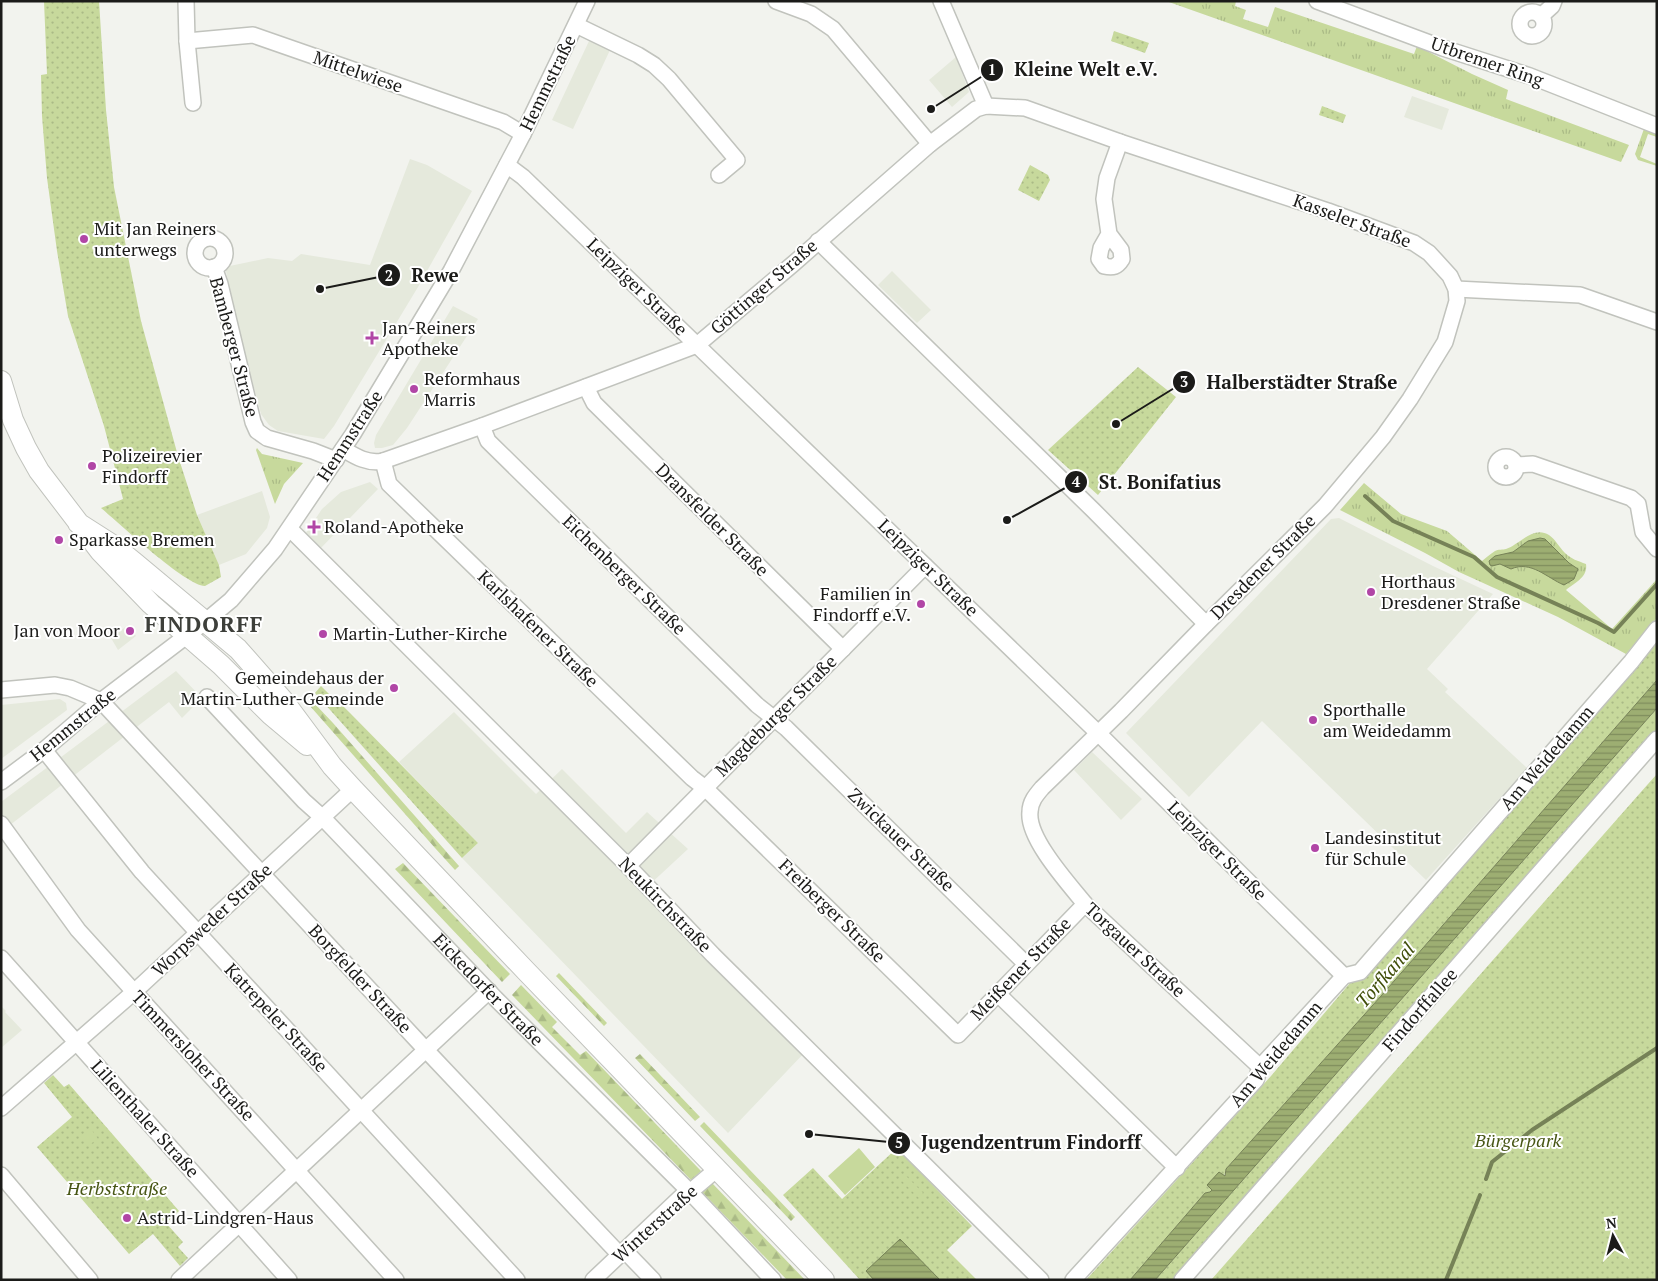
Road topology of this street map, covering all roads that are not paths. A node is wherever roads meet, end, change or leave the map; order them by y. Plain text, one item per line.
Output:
1 (186, 1) edge
2 (587, 1) edge
3 (776, 1) edge
4 (941, 1) edge
5 (1317, 1) edge
6 (1554, 1) edge
7 (1541, 16) dead end
8 (576, 25) junction
9 (187, 41) junction
10 (192, 103) dead end
11 (986, 106) junction
12 (1657, 126) edge
13 (523, 134) junction
14 (1120, 142) junction
15 (930, 144) junction
16 (507, 165) junction
17 (719, 176) dead end
18 (1109, 234) dead end
19 (818, 241) junction
20 (214, 267) dead end
21 (1456, 289) junction
22 (1657, 322) edge
23 (697, 345) junction
24 (1, 381) edge
25 (586, 387) junction
26 (482, 426) junction
27 (340, 454) junction
28 (383, 461) junction
29 (1516, 465) dead end
30 (78, 523) junction
31 (290, 529) junction
32 (1657, 549) edge
33 (925, 566) junction
34 (206, 622) junction
35 (1206, 624) junction
36 (1657, 629) edge
37 (188, 636) junction
38 (843, 649) junction
39 (1, 690) edge
40 (207, 697) dead end
41 (102, 701) junction
42 (774, 719) junction
43 (1098, 733) junction
44 (1657, 739) edge
45 (44, 750) junction
46 (332, 766) junction
47 (1, 782) edge
48 (705, 788) junction
49 (353, 789) junction
50 (323, 818) junction
51 (1029, 818) joint
52 (1, 824) edge
53 (628, 866) junction
54 (262, 874) junction
55 (1085, 904) junction
56 (198, 933) junction
57 (1, 958) edge
58 (1026, 964) junction
59 (1344, 976) junction
60 (489, 991) junction
61 (134, 992) junction
62 (998, 994) junction
63 (958, 1035) joint
64 (76, 1042) junction
65 (426, 1050) junction
66 (1260, 1068) junction
67 (1, 1108) edge
68 (361, 1110) junction
69 (717, 1168) junction
70 (1176, 1168) junction
71 (297, 1170) junction
72 (1, 1175) edge
73 (690, 1192) junction
74 (238, 1224) junction
75 (623, 1253) junction
76 (189, 1276) edge
77 (90, 1280) edge
78 (289, 1280) edge
79 (396, 1280) edge
80 (517, 1280) edge
81 (593, 1280) edge
82 (653, 1280) edge
83 (772, 1280) edge
84 (824, 1280) edge
85 (1041, 1280) edge
86 (1073, 1280) edge
87 (1182, 1280) edge

1 - 9 street
2 - 8 street, Hemmstraße
3 - 15 street
4 - 11 street
5 - 12 street, Utbremer Ring
6 - 7 street
8 - 13 street, Hemmstraße
8 - 17 street
9 - 10 street
9 - 13 street, Mittelwiese
11 - 14 street, Kasseler Straße
11 - 15 street, Göttinger Straße
13 - 16 street, Hemmstraße
14 - 18 street
14 - 21 street, Kasseler Straße
15 - 19 street, Göttinger Straße
16 - 23 street, Leipziger Straße
16 - 27 street, Hemmstraße
19 - 23 street, Göttinger Straße
19 - 35 street
20 - 27 street, Bamberger Straße
21 - 22 street
21 - 35 street, Dresdener Straße
23 - 25 street, Göttinger Straße
23 - 33 street, Leipziger Straße
24 - 30 main road
25 - 26 street, Göttinger Straße
25 - 38 street, Dransfelder Straße
26 - 28 street, Göttinger Straße
26 - 42 street, Eichenberger Straße
27 - 28 street, Göttinger Straße
27 - 31 street, Hemmstraße
28 - 48 street, Karlshafener Straße
29 - 32 street
30 - 34 main road
30 - 37 main road
31 - 34 street, Hemmstraße
31 - 53 street, Neukirchstraße
33 - 38 street, Magdeburger Straße
33 - 43 street, Leipziger Straße
34 - 37 street, Hemmstraße
34 - 46 main road
35 - 43 street, Dresdener Straße
36 - 59 street, Am Weidedamm
37 - 41 street, Hemmstraße
37 - 46 main road
38 - 42 street, Magdeburger Straße
39 - 41 street
40 - 50 street, Eickedorfer Straße
41 - 45 street, Hemmstraße
41 - 54 street, Borgfelder Straße
42 - 48 street, Magdeburger Straße
42 - 58 street, Zwickauer Straße
43 - 51 street, Dresdener Straße
43 - 59 street, Leipziger Straße
44 - 87 street, Findorffallee
45 - 47 street, Hemmstraße
45 - 56 street, Katrepeler Straße
46 - 49 main road
48 - 53 street, Magdeburger Straße
48 - 63 street, Freiberger Straße
49 - 50 street, Worpsweder Straße
49 - 69 main road
50 - 54 street, Worpsweder Straße
50 - 60 street, Eickedorfer Straße
51 - 55 street, Torgauer Straße
52 - 61 street, Timmersloher Straße
53 - 85 street, Neukirchstraße
54 - 56 street, Worpsweder Straße
54 - 65 street, Borgfelder Straße
55 - 58 street, Meißener Straße
55 - 66 street, Torgauer Straße
56 - 61 street, Worpsweder Straße
56 - 68 street, Katrepeler Straße
57 - 64 street, Lilienthaler Straße
58 - 62 street, Meißener Straße
59 - 66 street, Am Weidedamm
60 - 65 street
60 - 73 street, Eickedorfer Straße
61 - 64 street, Worpsweder Straße
61 - 71 street, Timmersloher Straße
62 - 63 street, Meißener Straße
62 - 70 street
64 - 67 street, Worpsweder Straße
64 - 74 street, Lilienthaler Straße
65 - 68 street
65 - 75 street, Borgfelder Straße
66 - 70 street, Am Weidedamm
68 - 71 street
68 - 80 street, Katrepeler Straße
69 - 73 street, Winterstraße
69 - 84 main road
70 - 86 street, Am Weidedamm
71 - 74 street
71 - 79 street, Timmersloher Straße
72 - 77 street
73 - 75 street, Winterstraße
73 - 83 street, Eickedorfer Straße
74 - 76 street
74 - 78 street, Lilienthaler Straße
75 - 81 street, Winterstraße
75 - 82 street, Borgfelder Straße

